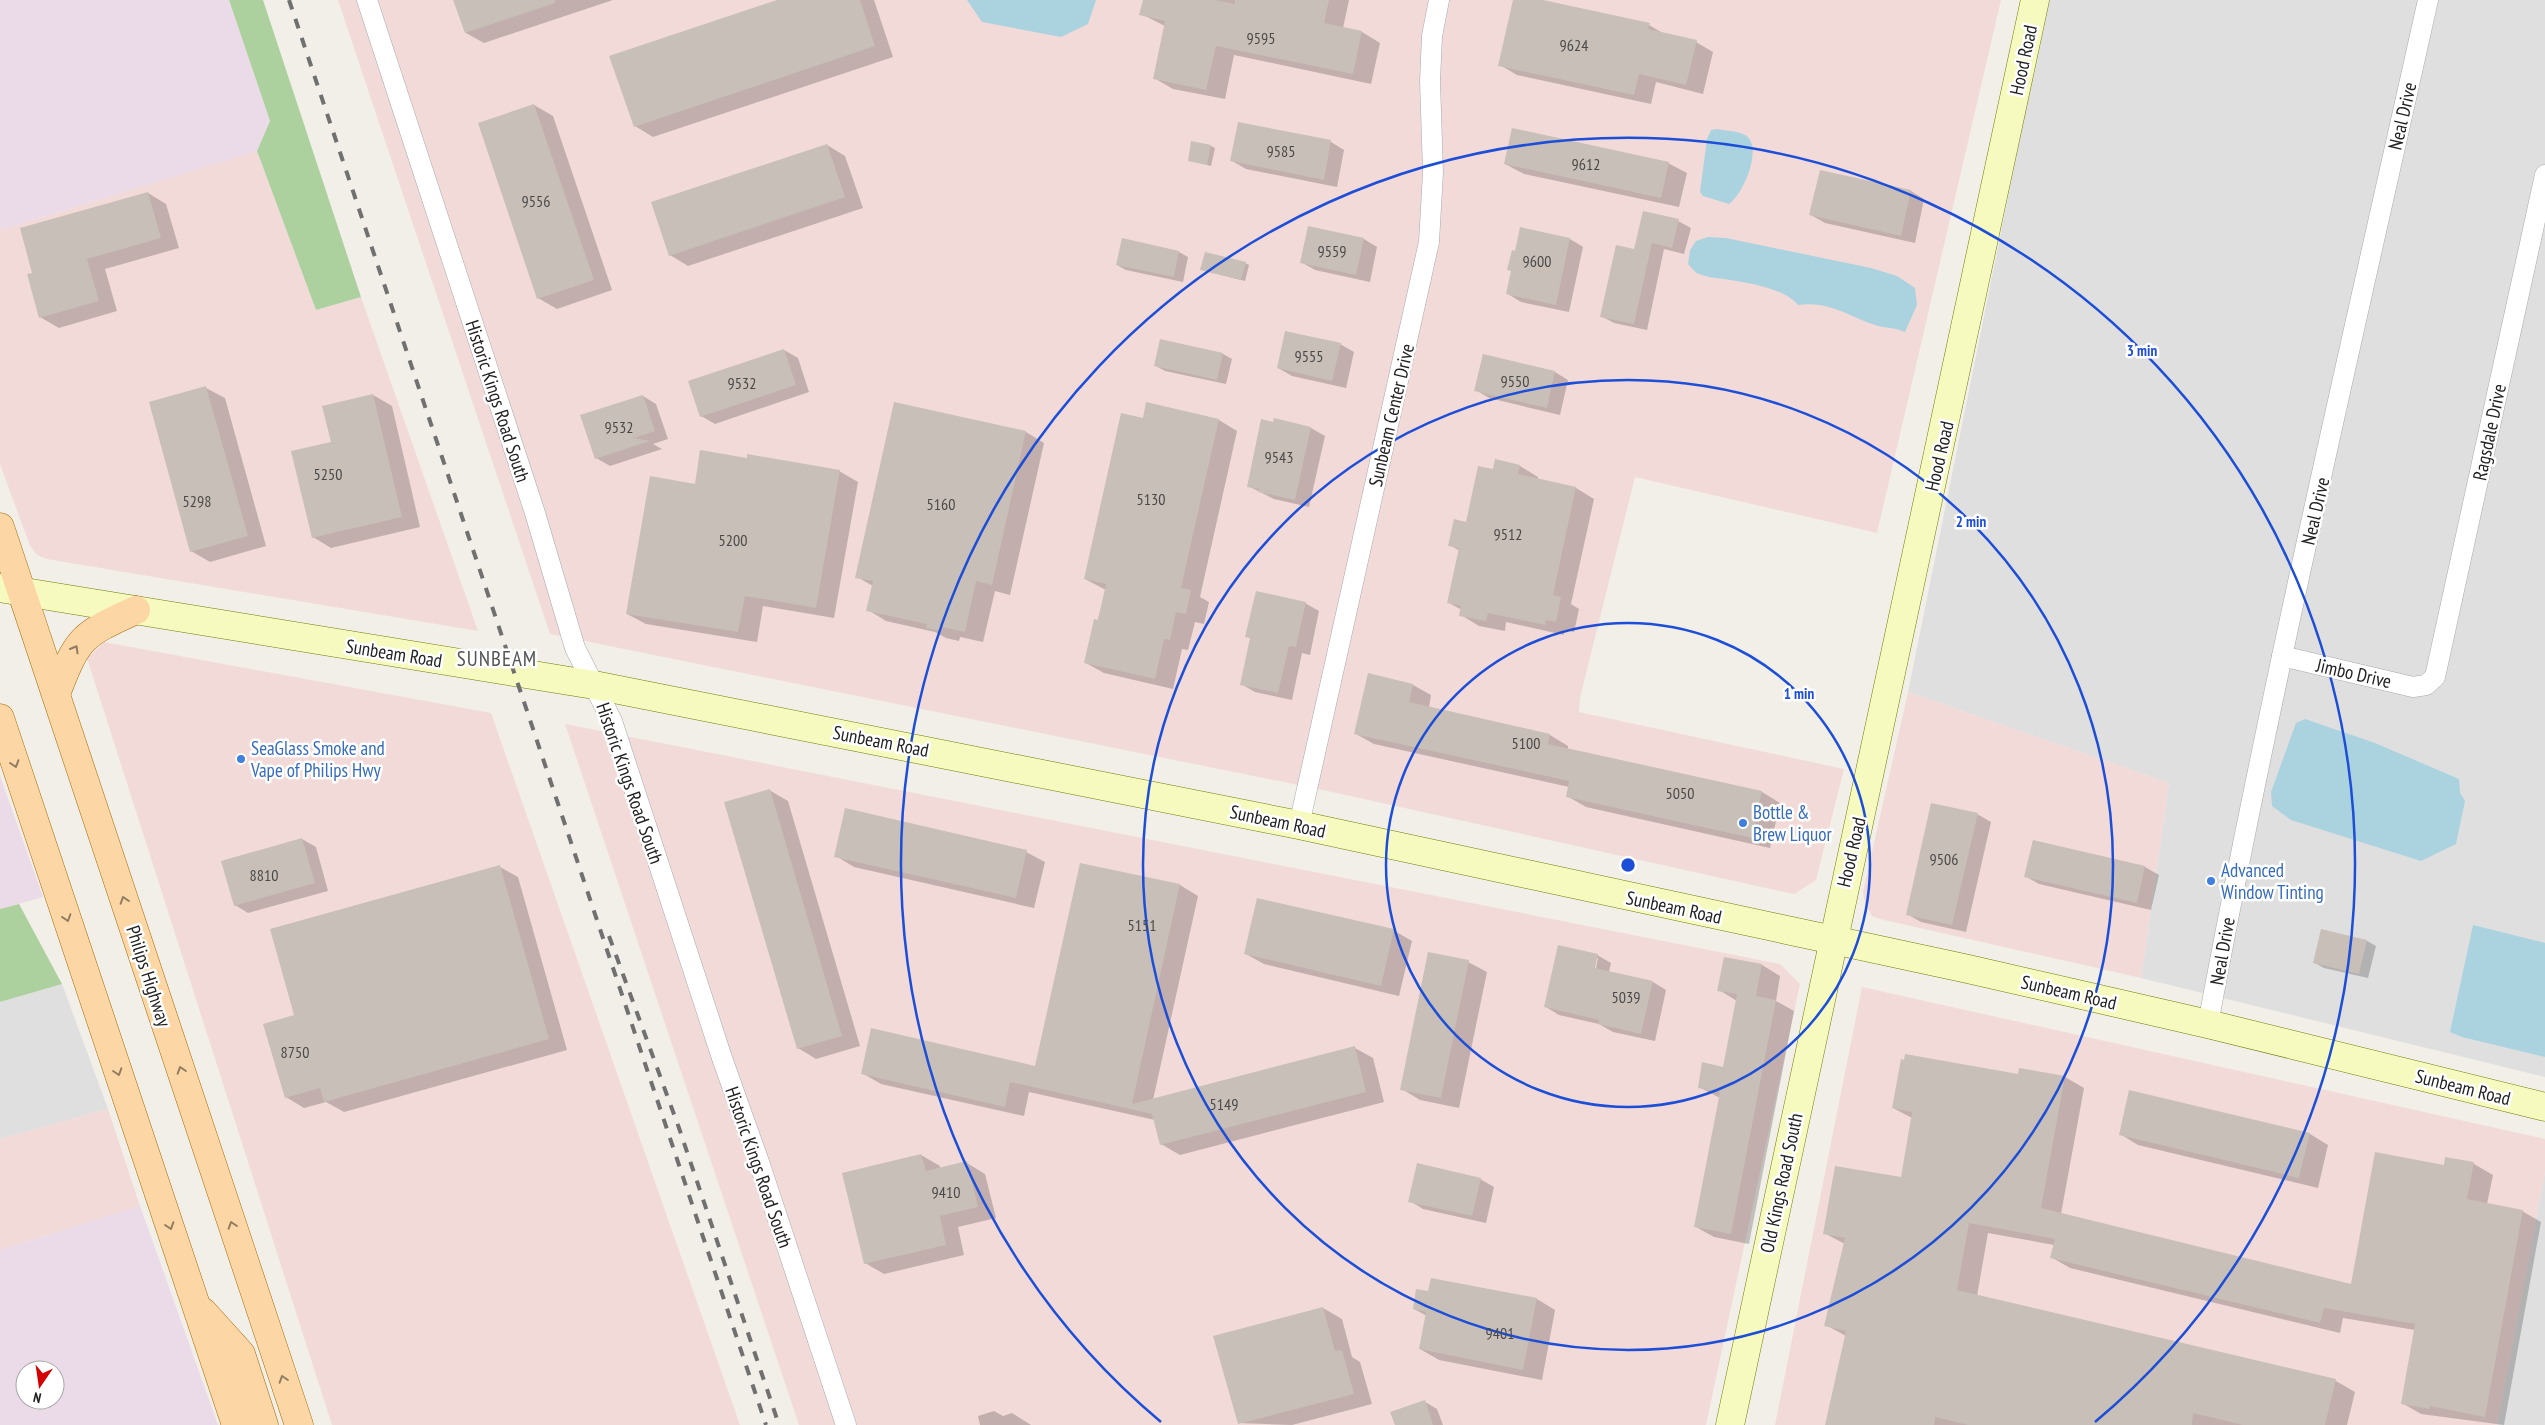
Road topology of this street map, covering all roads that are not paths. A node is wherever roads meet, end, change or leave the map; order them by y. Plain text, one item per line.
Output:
1 (367, 0) edge
2 (1439, 0) edge
3 (2035, 0) edge
4 (2428, 0) edge
5 (2545, 175) edge
6 (0, 527) edge
7 (11, 589) edge
8 (136, 610) junction
9 (2282, 656) junction
10 (594, 685) junction
11 (2426, 685) joint
12 (56, 694) junction
13 (0, 718) edge
14 (1299, 825) junction
15 (1833, 941) junction
16 (2208, 1024) junction
17 (2545, 1107) edge
18 (196, 1306) junction
19 (236, 1425) edge
20 (264, 1425) edge
21 (299, 1425) edge
22 (846, 1425) edge
23 (1730, 1425) edge

1 - 10 street, Historic Kings Road South
2 - 14 street, Sunbeam Center Drive
3 - 15 street, Hood Road
4 - 9 street, Neal Drive
5 - 11 street, Ragsdale Drive
6 - 7 main road, Philips Highway
7 - 8 street, Sunbeam Road
7 - 12 main road, Philips Highway
8 - 10 street, Sunbeam Road
12 -> 8 main road
9 - 11 street, Jimbo Drive
9 - 16 street, Neal Drive
10 - 14 street, Sunbeam Road
10 - 22 street, Historic Kings Road South
21 -> 12 main road, Philips Highway
13 -> 18 main road
14 - 15 street, Sunbeam Road
15 - 16 street, Sunbeam Road
15 - 23 street, Old Kings Road South
16 - 17 street, Sunbeam Road
18 - 19 main road
18 - 20 main road

